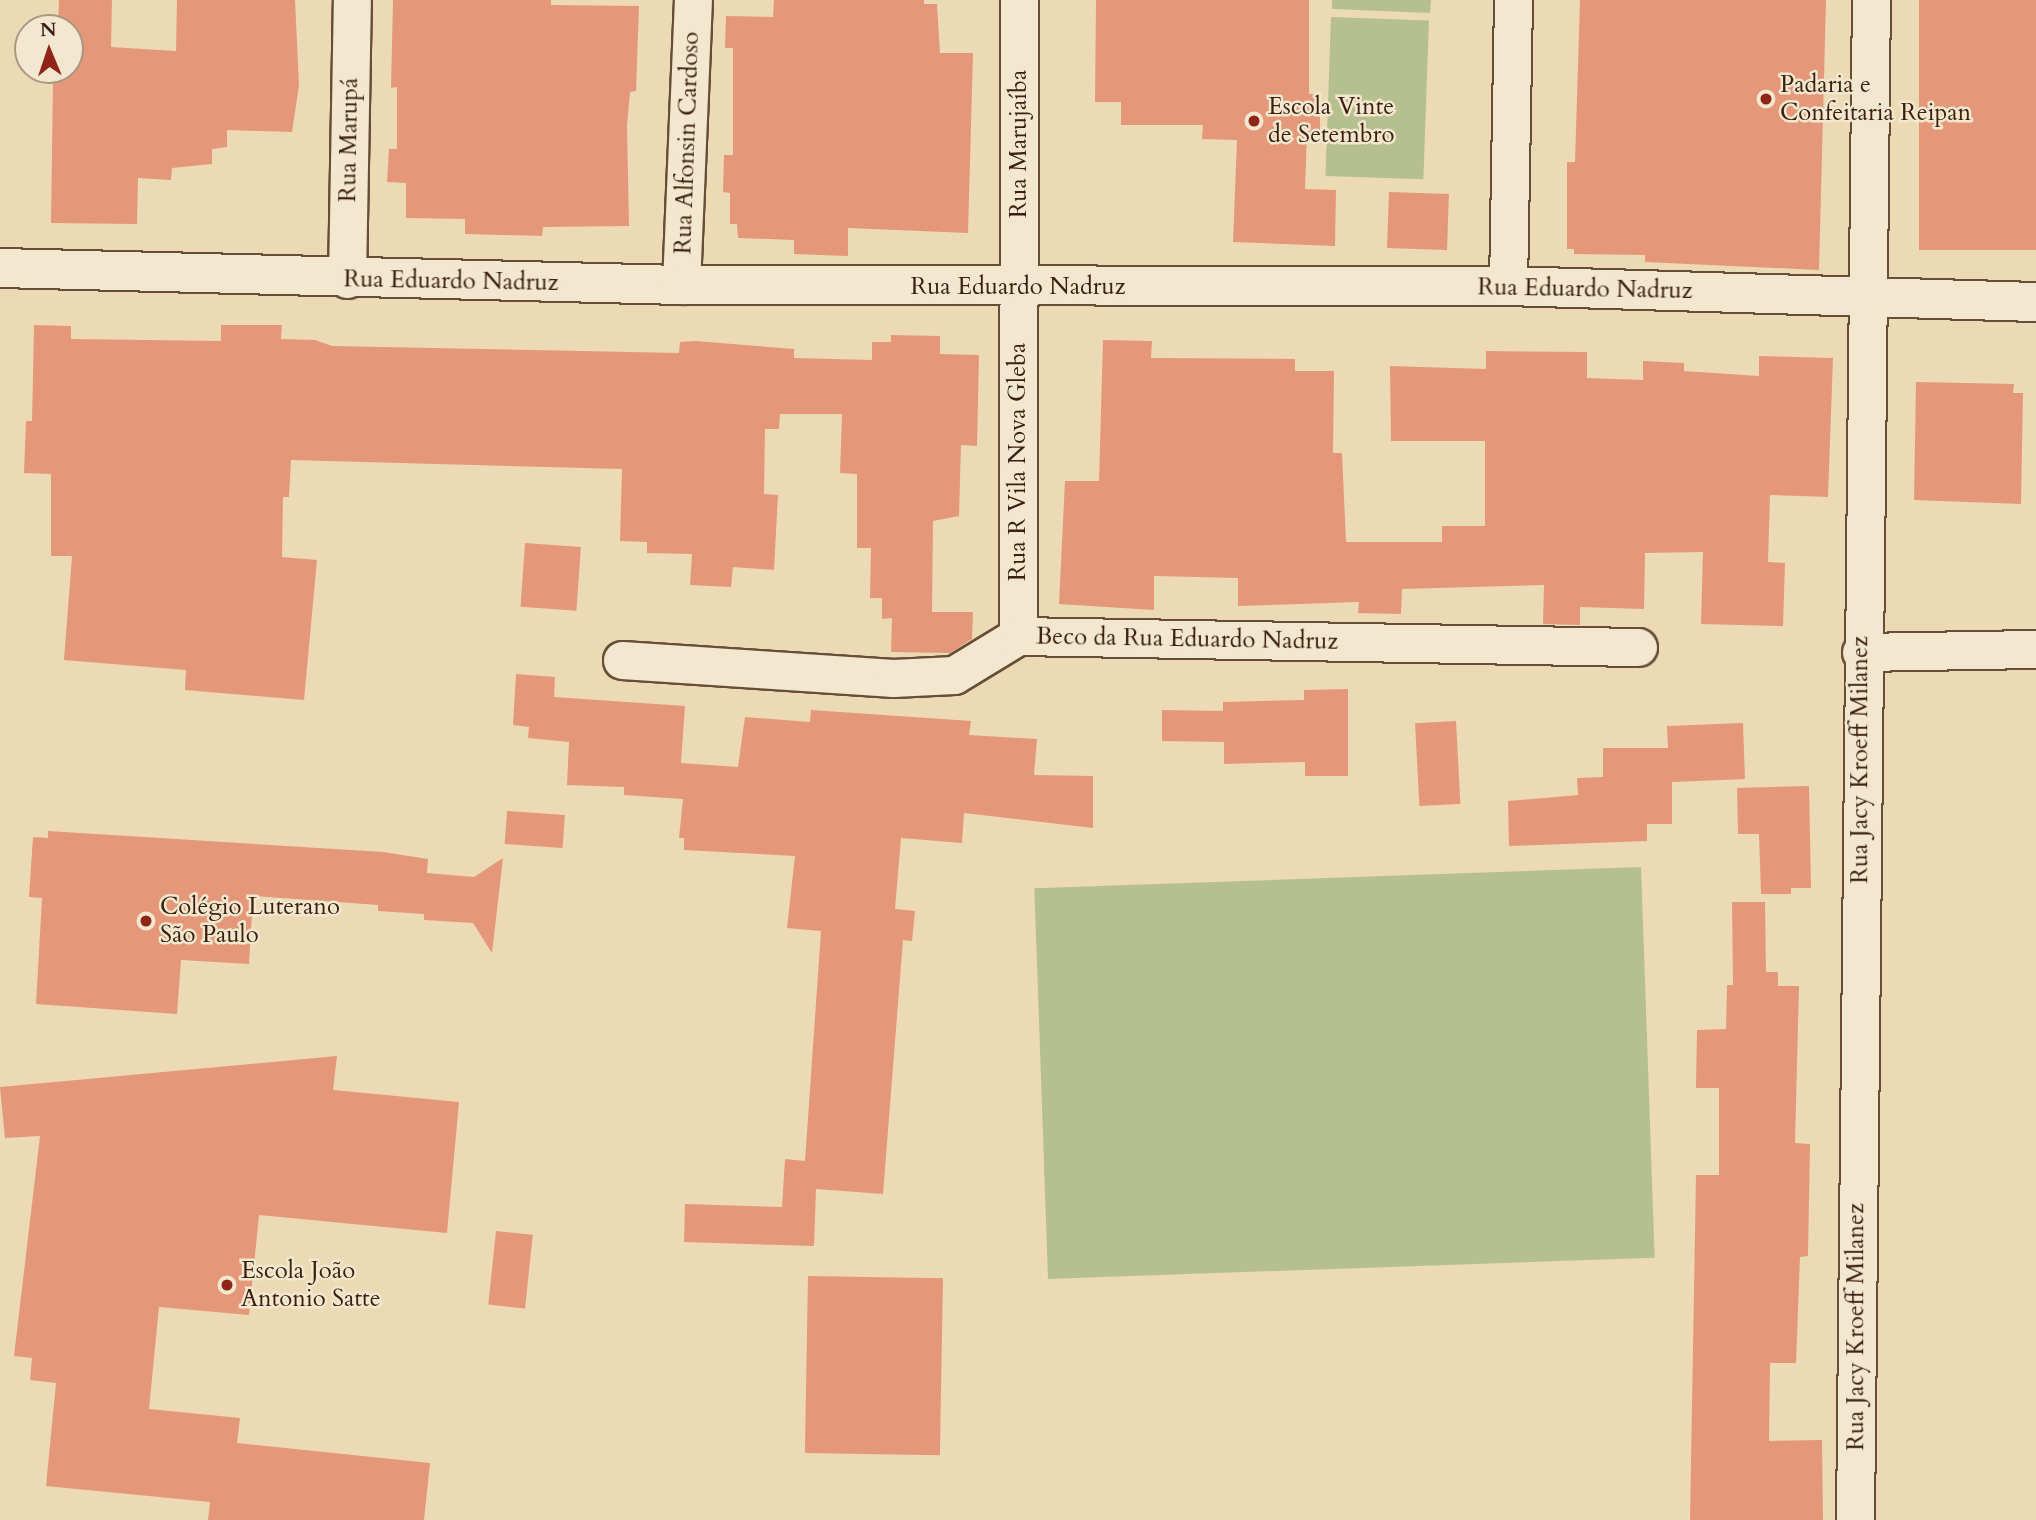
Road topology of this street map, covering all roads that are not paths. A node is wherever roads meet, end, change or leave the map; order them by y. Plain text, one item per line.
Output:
1 (352, 0) edge
2 (693, 0) edge
3 (1019, 0) edge
4 (1513, 0) edge
5 (1871, 0) edge
6 (0, 268) edge
7 (347, 279) junction
8 (681, 285) junction
9 (1508, 286) junction
10 (1019, 287) junction
11 (1868, 296) junction
12 (2036, 302) edge
13 (1018, 636) junction
14 (1638, 647) dead end
15 (2036, 649) edge
16 (1861, 652) junction
17 (622, 660) dead end
18 (1855, 1520) edge

1 - 7 street, Rua Marupá
2 - 8 street, Rua Alfonsin Cardoso
3 - 10 street, Rua Marujaíba
4 - 9 street
5 - 11 street, Rua Jacy Kroeff Milanez
6 - 7 street, Rua Eduardo Nadruz
7 - 8 street, Rua Eduardo Nadruz
8 - 10 street, Rua Eduardo Nadruz
9 - 10 street, Rua Eduardo Nadruz
9 - 11 street, Rua Eduardo Nadruz
10 - 13 street, Rua R Vila Nova Gleba
11 - 12 street, Rua Eduardo Nadruz
11 - 16 street, Rua Jacy Kroeff Milanez
13 - 14 street, Beco da Rua Eduardo Nadruz
13 - 17 street, Beco da Rua Eduardo Nadruz
15 - 16 street
16 - 18 street, Rua Jacy Kroeff Milanez

